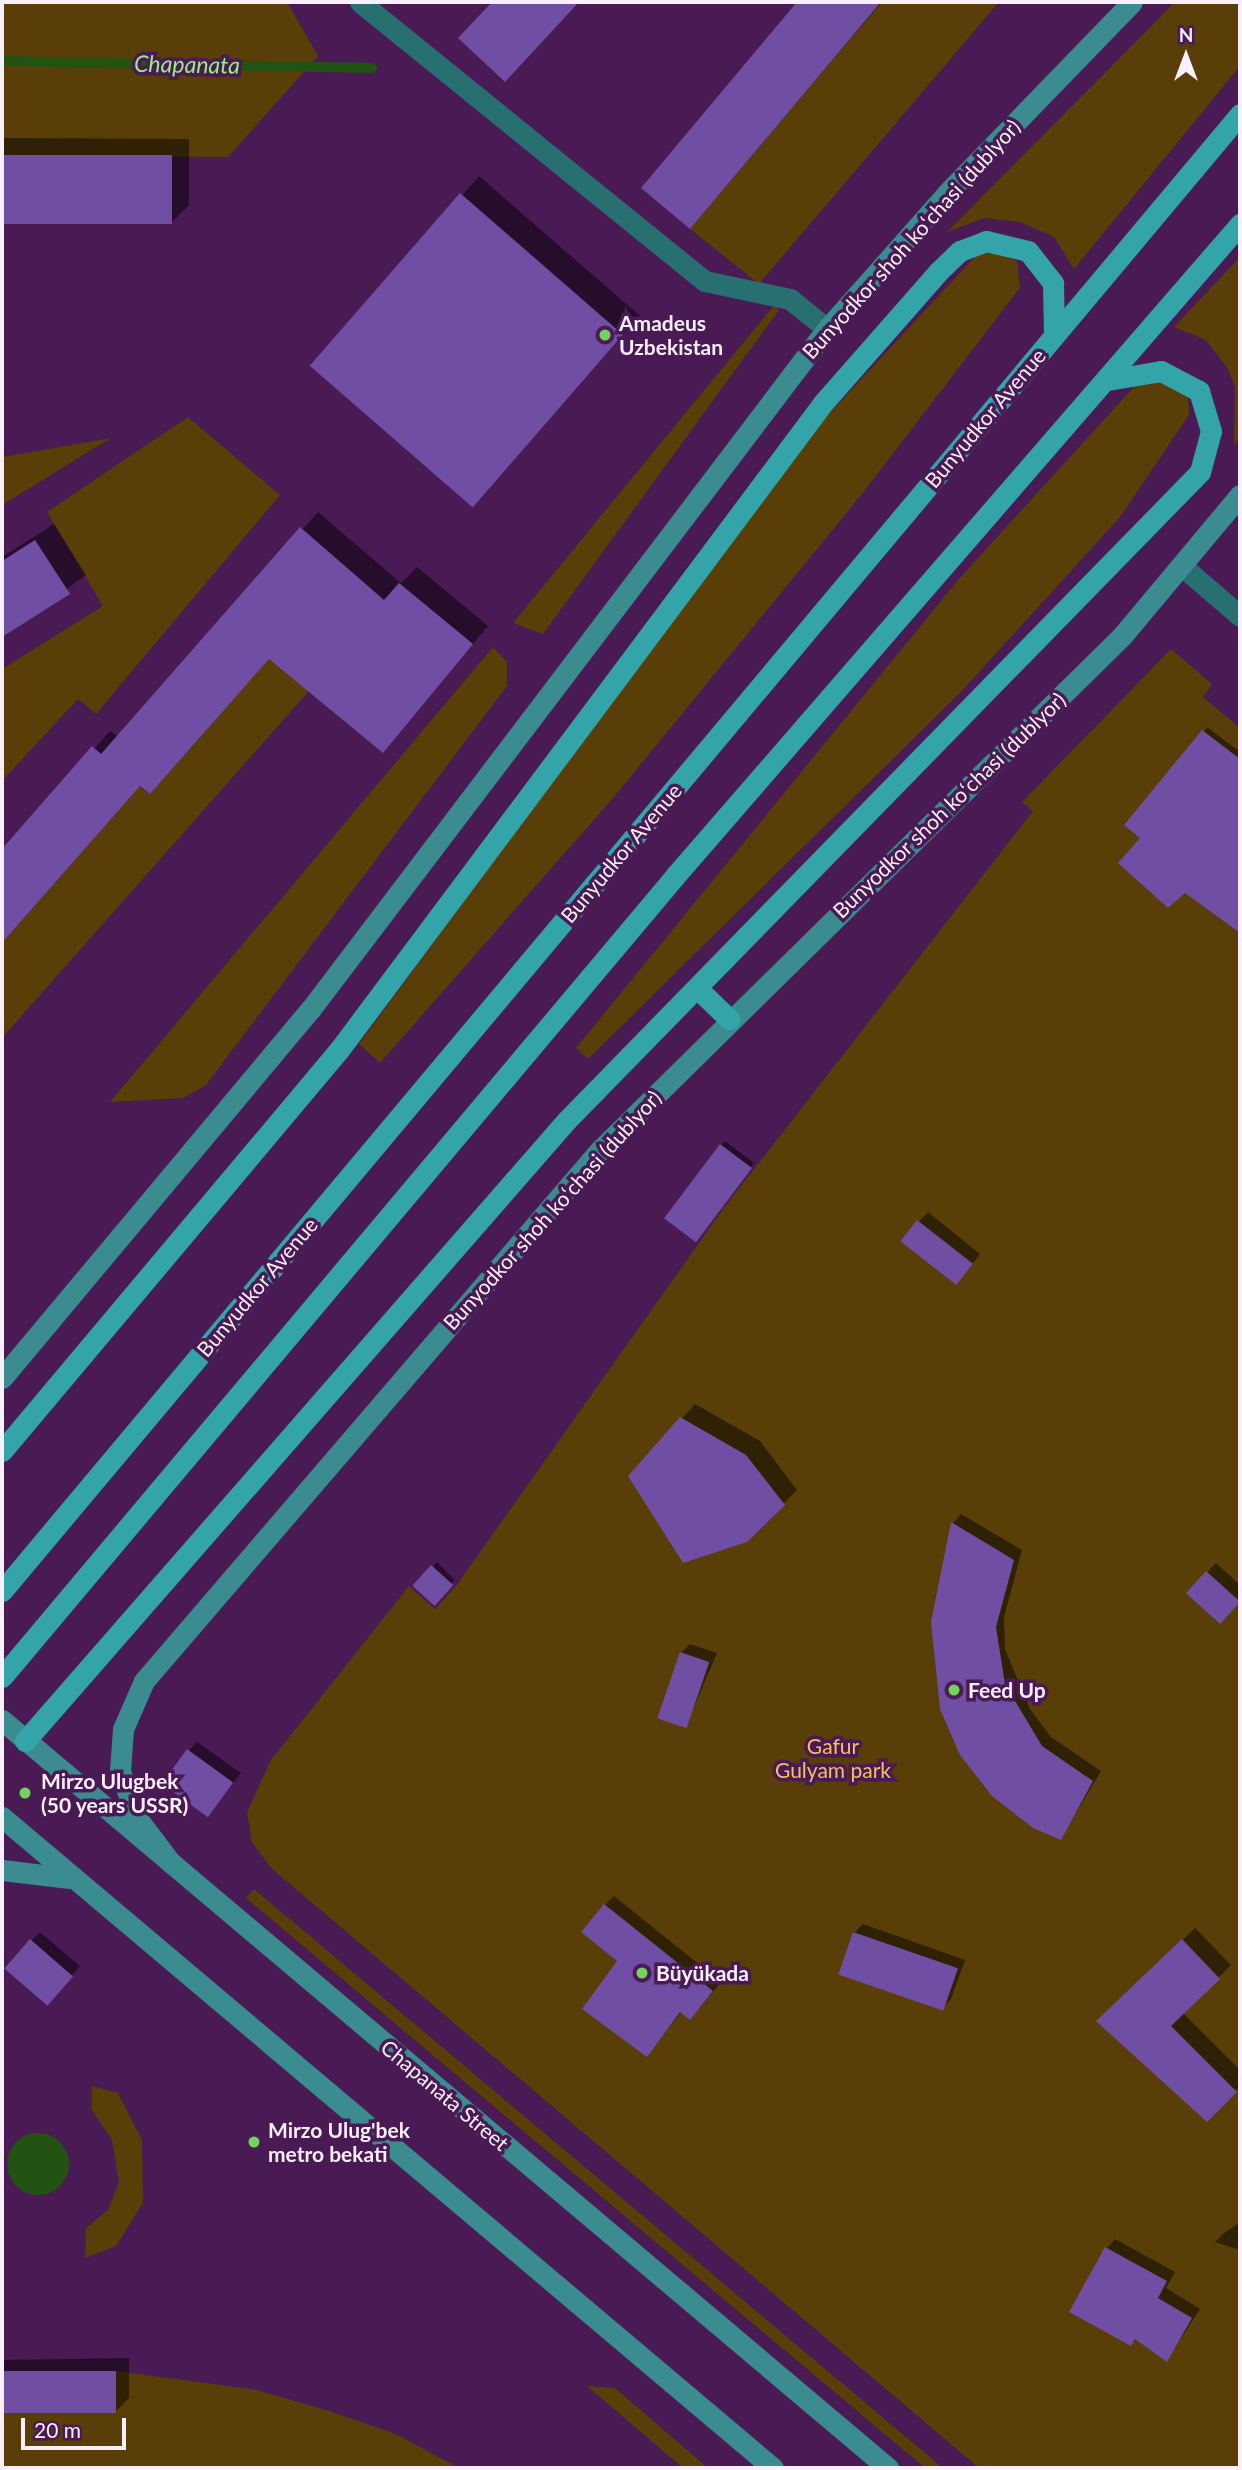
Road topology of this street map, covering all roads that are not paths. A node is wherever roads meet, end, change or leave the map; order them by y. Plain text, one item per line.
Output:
1 (360, 2) edge
2 (1132, 2) edge
3 (1240, 114) edge
4 (1240, 224) edge
5 (827, 329) junction
6 (1055, 334) junction
7 (1108, 380) junction
8 (1240, 495) edge
9 (1183, 567) junction
10 (1240, 616) edge
11 (697, 988) junction
12 (729, 1019) junction
13 (2, 1378) edge
14 (2, 1451) edge
15 (2, 1591) edge
16 (2, 1677) edge
17 (2, 1720) edge
18 (25, 1741) junction
19 (2, 1817) edge
20 (171, 1863) junction
21 (2, 1870) edge
22 (88, 1890) junction
23 (773, 2468) edge
24 (888, 2468) edge

1 - 5 street
2 - 5 street, Bunyodkor shoh koʻchasi (dublyor)
3 - 6 main road, Bunyudkor Avenue
4 - 7 main road
5 - 13 street, Bunyodkor shoh koʻchasi (dublyor)
6 - 14 main road
6 - 15 main road, Bunyudkor Avenue
7 - 11 main road
7 - 16 main road
8 - 9 street, Bunyodkor shoh koʻchasi (dublyor)
9 - 10 street
9 - 12 street, Bunyodkor shoh koʻchasi (dublyor)
11 - 12 main road
11 - 18 main road
12 - 20 street, Bunyodkor shoh koʻchasi (dublyor)
17 - 18 street, Chapanata Street
18 - 20 street, Chapanata Street
19 - 22 street
20 - 24 street, Chapanata Street
21 - 22 street
22 - 23 street

